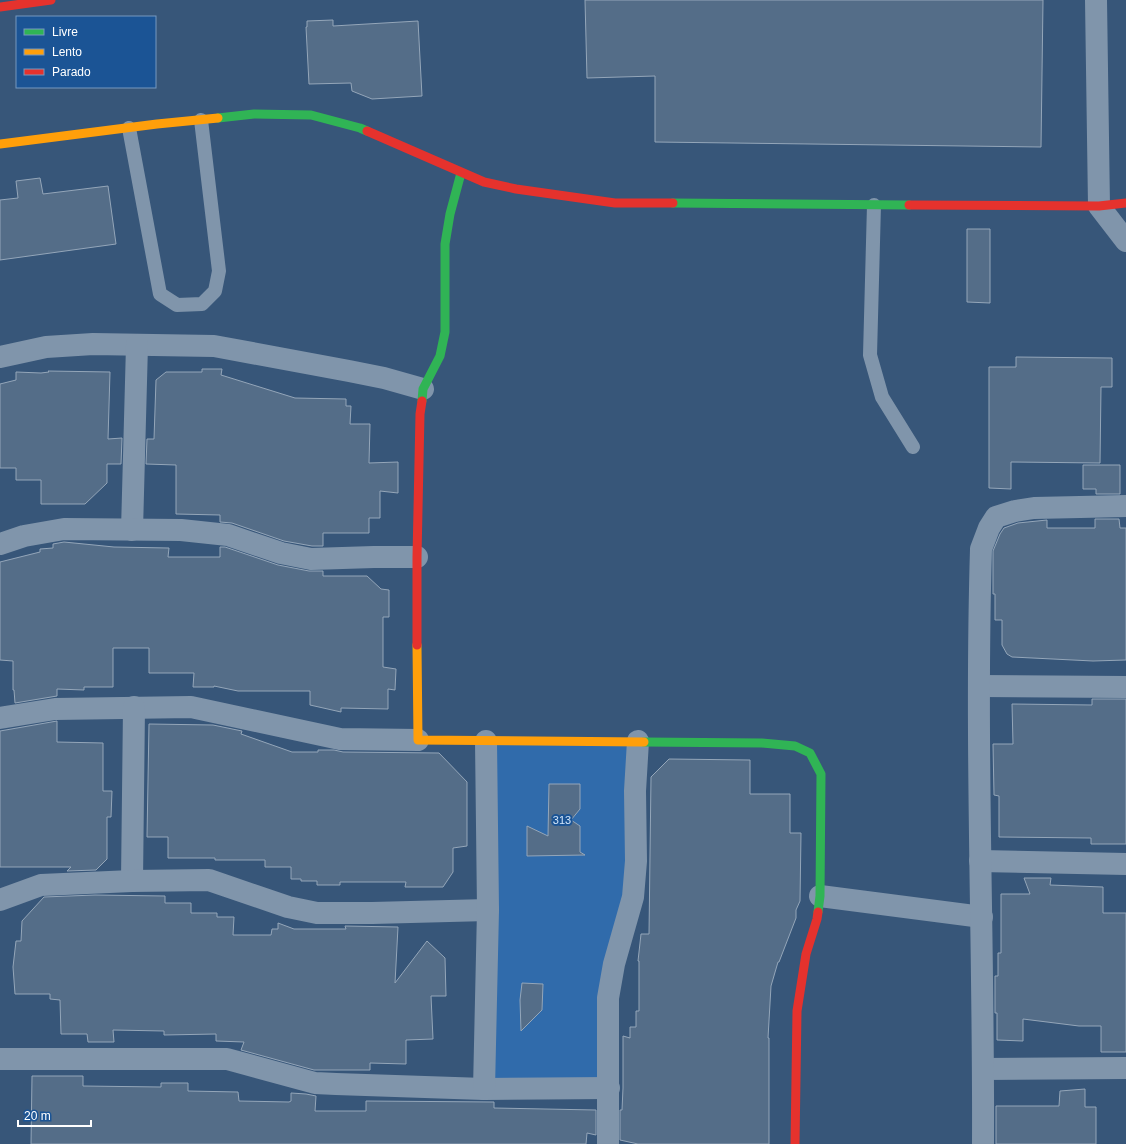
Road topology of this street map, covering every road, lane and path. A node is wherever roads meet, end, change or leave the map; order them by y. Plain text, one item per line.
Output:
1 (51, 0) edge
2 (1096, 0) edge
3 (0, 7) edge
4 (201, 120) junction
5 (129, 128) junction
6 (0, 144) edge
7 (461, 173) junction
8 (1126, 203) edge
9 (874, 205) junction
10 (1099, 206) junction
11 (1126, 241) edge
12 (137, 345) junction
13 (0, 357) edge
14 (423, 389) junction
15 (913, 447) dead end
16 (1126, 506) edge
17 (132, 530) junction
18 (0, 544) edge
19 (417, 557) junction
20 (979, 686) junction
21 (1126, 687) edge
22 (134, 708) junction
23 (0, 718) edge
24 (418, 740) junction
25 (486, 741) junction
26 (638, 741) junction
27 (980, 861) junction
28 (1126, 864) edge
29 (132, 881) junction
30 (820, 896) junction
31 (0, 900) edge
32 (488, 910) junction
33 (982, 917) junction
34 (0, 1059) edge
35 (1126, 1068) edge
36 (983, 1069) junction
37 (609, 1088) junction
38 (484, 1090) junction
39 (608, 1144) edge
40 (795, 1144) edge
41 (983, 1144) edge

1 - 3 street
2 - 10 street
4 - 5 street
4 - 5 lane
4 - 7 street
5 - 6 street
7 - 9 street
7 - 14 street
8 - 10 street
9 - 10 street
9 - 15 lane
10 - 11 street
12 - 13 street
12 - 14 street
12 - 17 street
14 - 19 street
16 - 20 street
17 - 18 street
17 - 19 street
19 - 24 street
20 - 21 street
20 - 27 street
22 - 23 street
22 - 24 street
22 - 29 street
24 - 25 street
25 - 26 street
25 - 32 street
26 - 30 street
26 - 37 street
27 - 28 street
27 - 33 street
29 - 31 street
29 - 32 street
30 - 33 street
30 - 40 street
32 - 38 street
33 - 36 street
34 - 38 street
35 - 36 street
36 - 41 street
37 - 38 street
37 - 39 street

